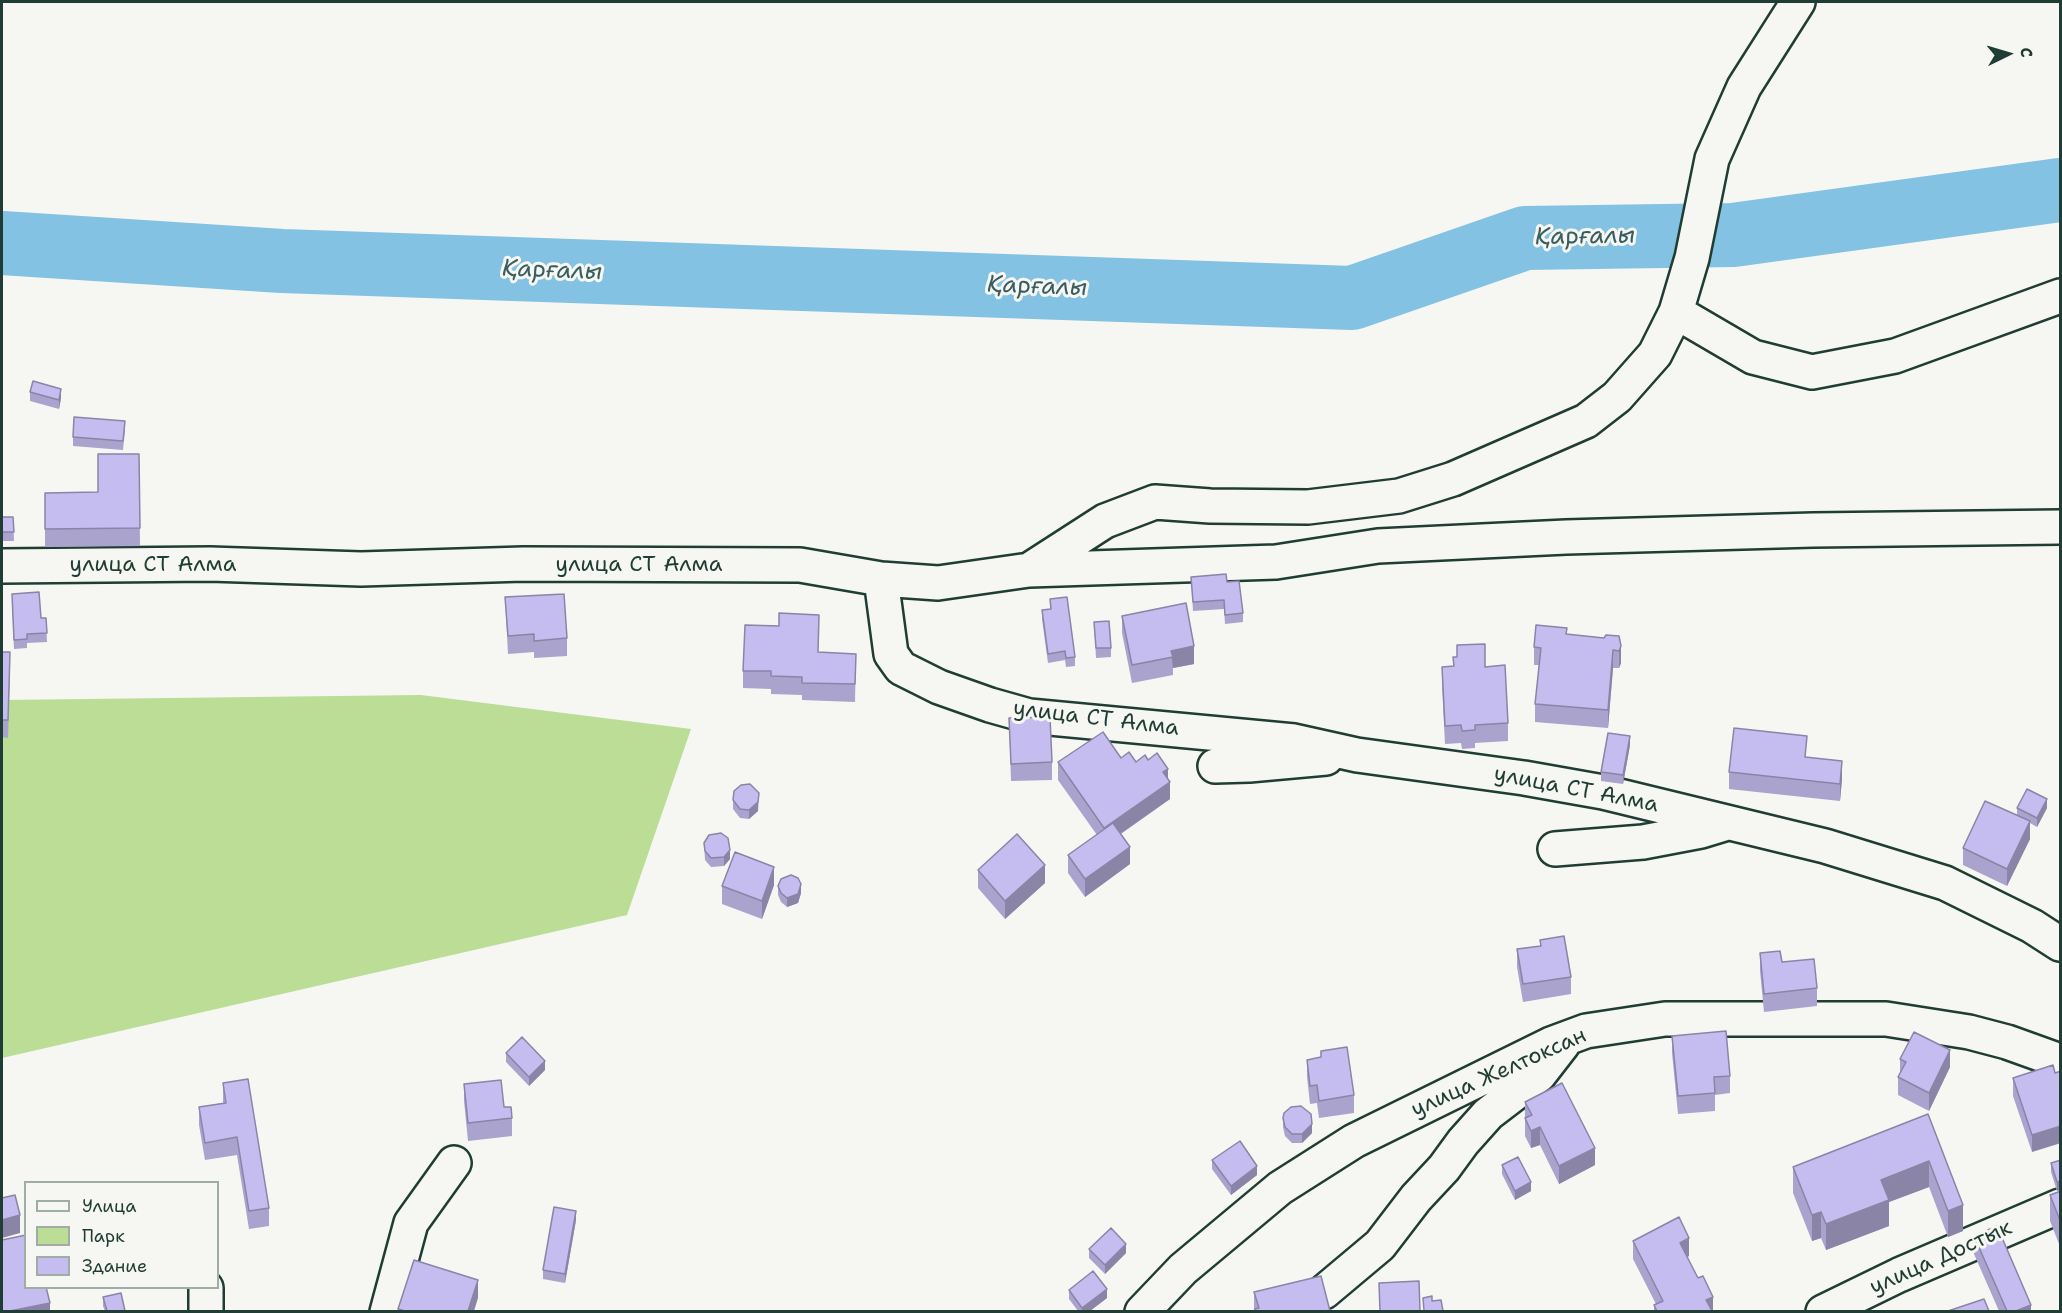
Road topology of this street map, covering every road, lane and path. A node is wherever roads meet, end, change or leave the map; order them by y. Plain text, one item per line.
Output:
1 (1798, 2) edge
2 (2061, 296) edge
3 (1676, 312) junction
4 (2061, 527) edge
5 (2, 566) edge
6 (1029, 570) junction
7 (881, 579) junction
8 (1357, 755) junction
9 (1215, 766) dead end
10 (1729, 822) junction
11 (1555, 849) dead end
12 (2061, 944) edge
13 (1568, 1038) junction
14 (2061, 1061) edge
15 (454, 1163) dead end
16 (2061, 1206) edge
17 (206, 1289) edge
18 (1324, 1292) edge
19 (206, 1311) edge
20 (387, 1311) edge
21 (1142, 1311) edge
22 (1823, 1311) edge

1 - 3 street
2 - 3 street
3 - 6 street
4 - 6 street
5 - 7 street, улица СТ Алма
6 - 7 street
7 - 8 street, улица СТ Алма
8 - 9 street
8 - 10 street, улица СТ Алма
10 - 11 street
10 - 12 street, улица СТ Алма
13 - 14 street, улица Желтоксан
13 - 18 street
13 - 21 street, улица Желтоксан
15 - 20 street
16 - 22 street, улица Достык
17 - 19 street

